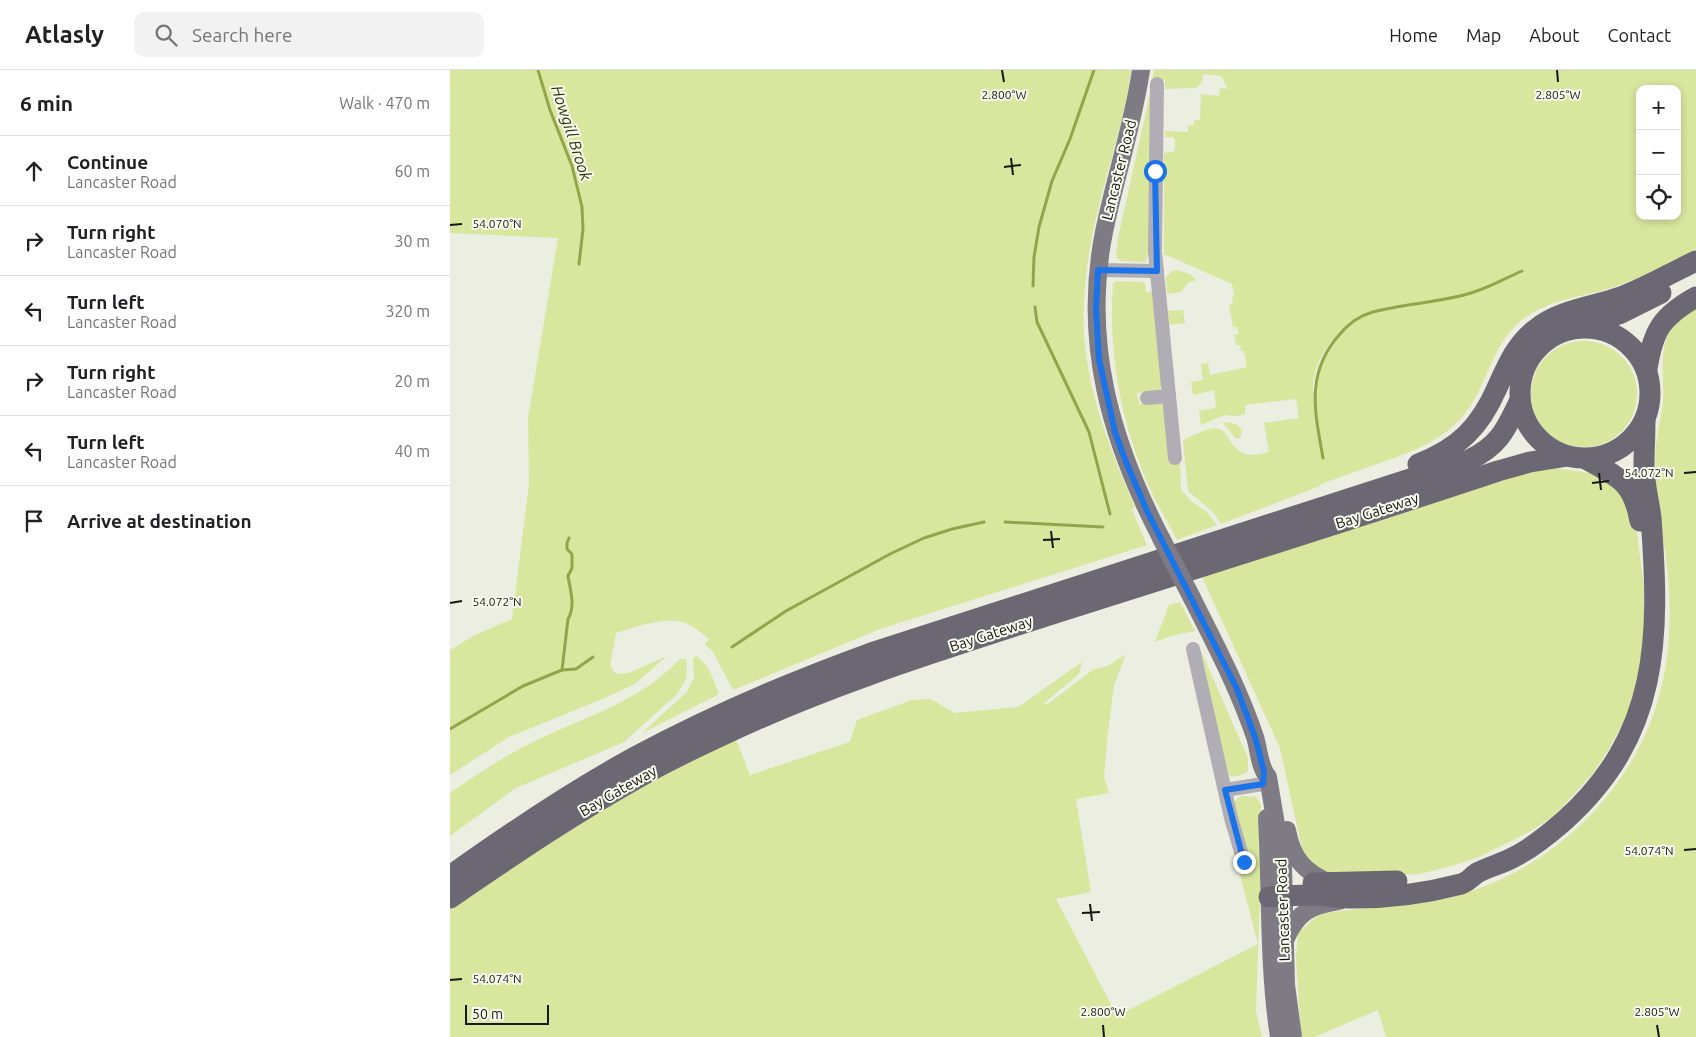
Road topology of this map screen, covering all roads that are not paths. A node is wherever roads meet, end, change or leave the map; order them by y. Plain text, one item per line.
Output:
1 (1141, 70) edge
2 (1156, 84) dead end
3 (1696, 261) edge
4 (1098, 270) junction
5 (1157, 271) junction
6 (1696, 274) edge
7 (1696, 297) edge
8 (1580, 327) junction
9 (1646, 369) junction
10 (1169, 396) junction
11 (1147, 398) dead end
12 (1520, 400) junction
13 (1645, 420) junction
14 (1577, 457) junction
15 (1175, 458) dead end
16 (1310, 511) junction
17 (1654, 597) junction
18 (1193, 649) dead end
19 (1256, 740) junction
20 (1266, 780) junction
21 (1225, 790) junction
22 (1244, 862) dead end
23 (1477, 873) junction
24 (450, 876) edge
25 (1330, 883) junction
26 (1276, 891) junction
27 (450, 898) edge
28 (1352, 898) junction
29 (1284, 942) junction
30 (1279, 1037) edge
31 (1293, 1037) edge

1 - 4 main road, Lancaster Road
2 - 5 street, Lancaster Road
3 - 16 highway
4 - 5 street
4 - 19 main road, Lancaster Road, bridge
5 - 10 street, Lancaster Road
6 - 8 highway
7 - 9 highway
8 - 9 highway
8 - 12 highway
9 - 13 highway
10 - 11 street
10 - 15 street, Lancaster Road
12 - 14 highway
12 - 16 highway, Bay Gateway
13 - 14 highway
13 - 17 highway
14 - 17 highway
14 - 27 highway, Bay Gateway
16 - 24 highway, Bay Gateway
17 - 23 highway
18 - 21 street
19 - 20 main road, Lancaster Road
19 - 25 main road
20 - 21 street
20 - 26 main road, Lancaster Road
21 - 22 street
23 - 25 highway
23 - 28 highway
25 - 26 highway
26 - 28 highway
26 - 29 main road, Lancaster Road
26 - 30 main road, Lancaster Road
28 - 29 main road
29 - 31 main road, Lancaster Road

